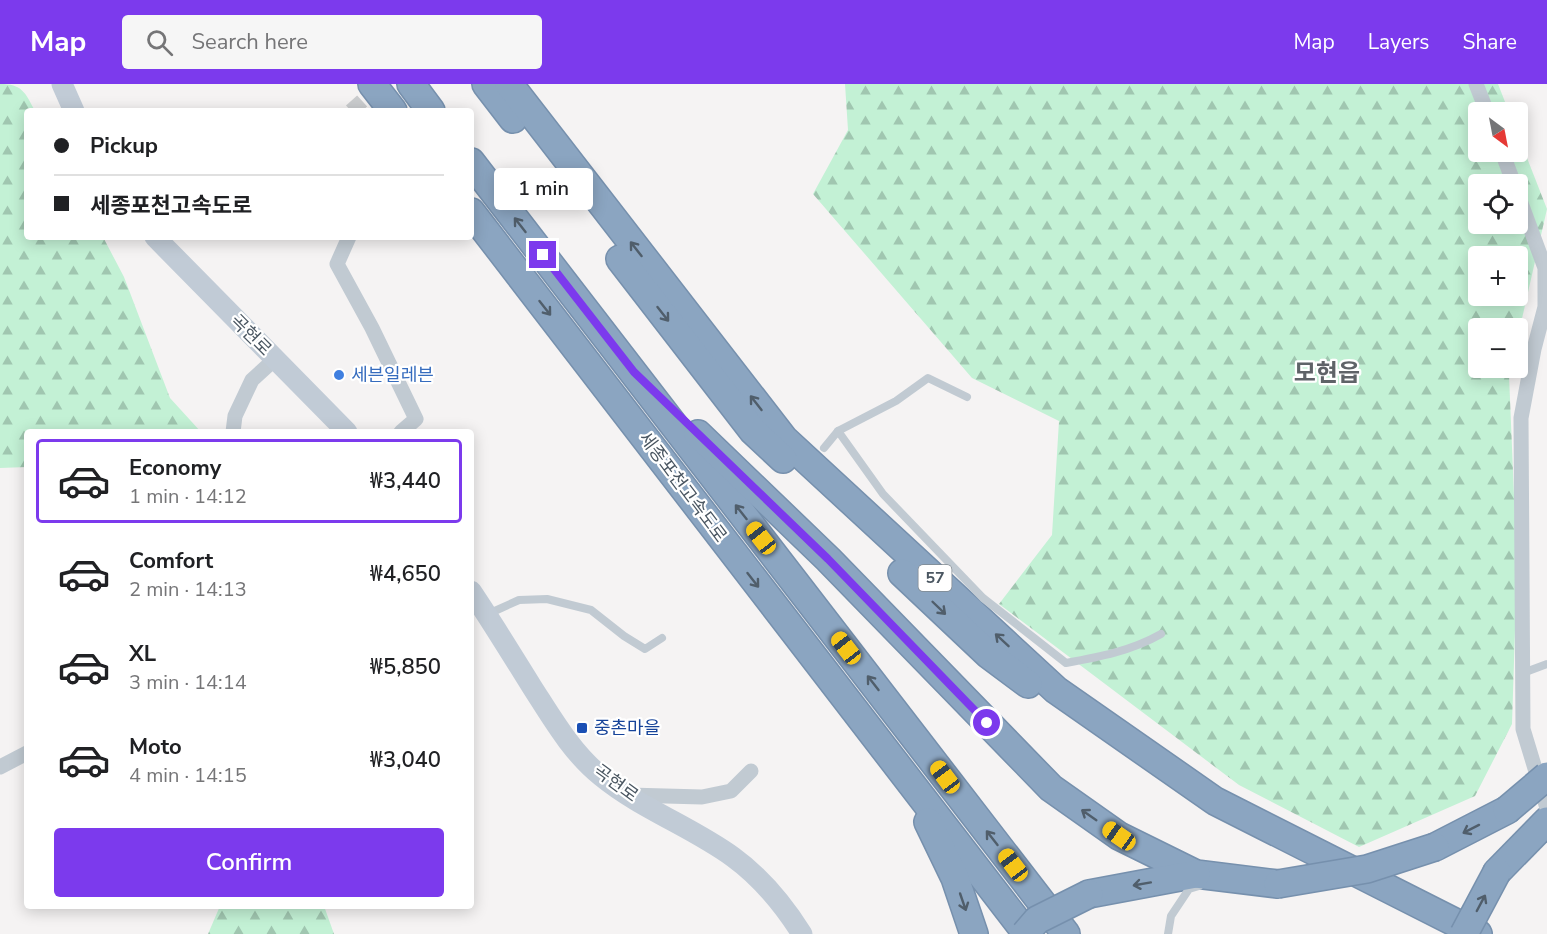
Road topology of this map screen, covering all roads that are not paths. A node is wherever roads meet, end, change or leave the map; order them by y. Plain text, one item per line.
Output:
1 (62, 84) edge
2 (372, 84) edge
3 (411, 84) edge
4 (486, 84) edge
5 (509, 84) edge
6 (1476, 84) edge
7 (1483, 102) edge
8 (73, 108) edge
9 (391, 108) edge
10 (430, 108) edge
11 (474, 166) edge
12 (474, 216) edge
13 (1528, 222) edge
14 (158, 240) edge
15 (348, 240) edge
16 (275, 358) junction
17 (634, 372) junction
18 (968, 397) dead end
19 (234, 429) edge
20 (344, 429) edge
21 (405, 429) edge
22 (838, 431) junction
23 (824, 448) dead end
24 (474, 596) edge
25 (487, 615) junction
26 (1161, 634) dead end
27 (662, 638) dead end
28 (1547, 664) edge
29 (1523, 673) junction
30 (865, 723) junction
31 (24, 755) edge
32 (0, 767) edge
33 (751, 771) dead end
34 (1547, 776) edge
35 (629, 795) junction
36 (1547, 808) edge
37 (1547, 821) edge
38 (1196, 874) junction
39 (1226, 878) junction
40 (802, 934) edge
41 (974, 934) edge
42 (1026, 934) edge
43 (1066, 934) edge
44 (1167, 934) edge
45 (1448, 934) edge
46 (1464, 934) edge
47 (1478, 934) edge

1 - 8 main road
2 - 9 highway
3 - 10 highway
4 -> 45 highway, 57
47 -> 5 highway, 57
6 - 7 street
17 -> 11 highway, 세종포천고속도로
12 -> 30 highway, 세종포천고속도로
13 - 29 street
14 - 16 main road, 곡현로
15 - 21 street
16 - 19 street
16 - 20 main road, 곡현로
38 -> 17 highway
43 -> 17 highway, 세종포천고속도로
18 - 22 lane
22 - 23 lane
22 - 26 lane
24 - 25 main road, 곡현로
25 - 27 lane
25 - 35 main road, 곡현로
28 - 29 lane
29 - 36 street
30 -> 41 highway
30 - 42 highway, 세종포천고속도로
31 - 32 street
33 - 35 street
34 -> 39 highway, bridge
35 - 40 main road, 곡현로
46 -> 37 highway, bridge
38 - 39 highway
38 -> 42 highway, bridge
39 - 44 lane

